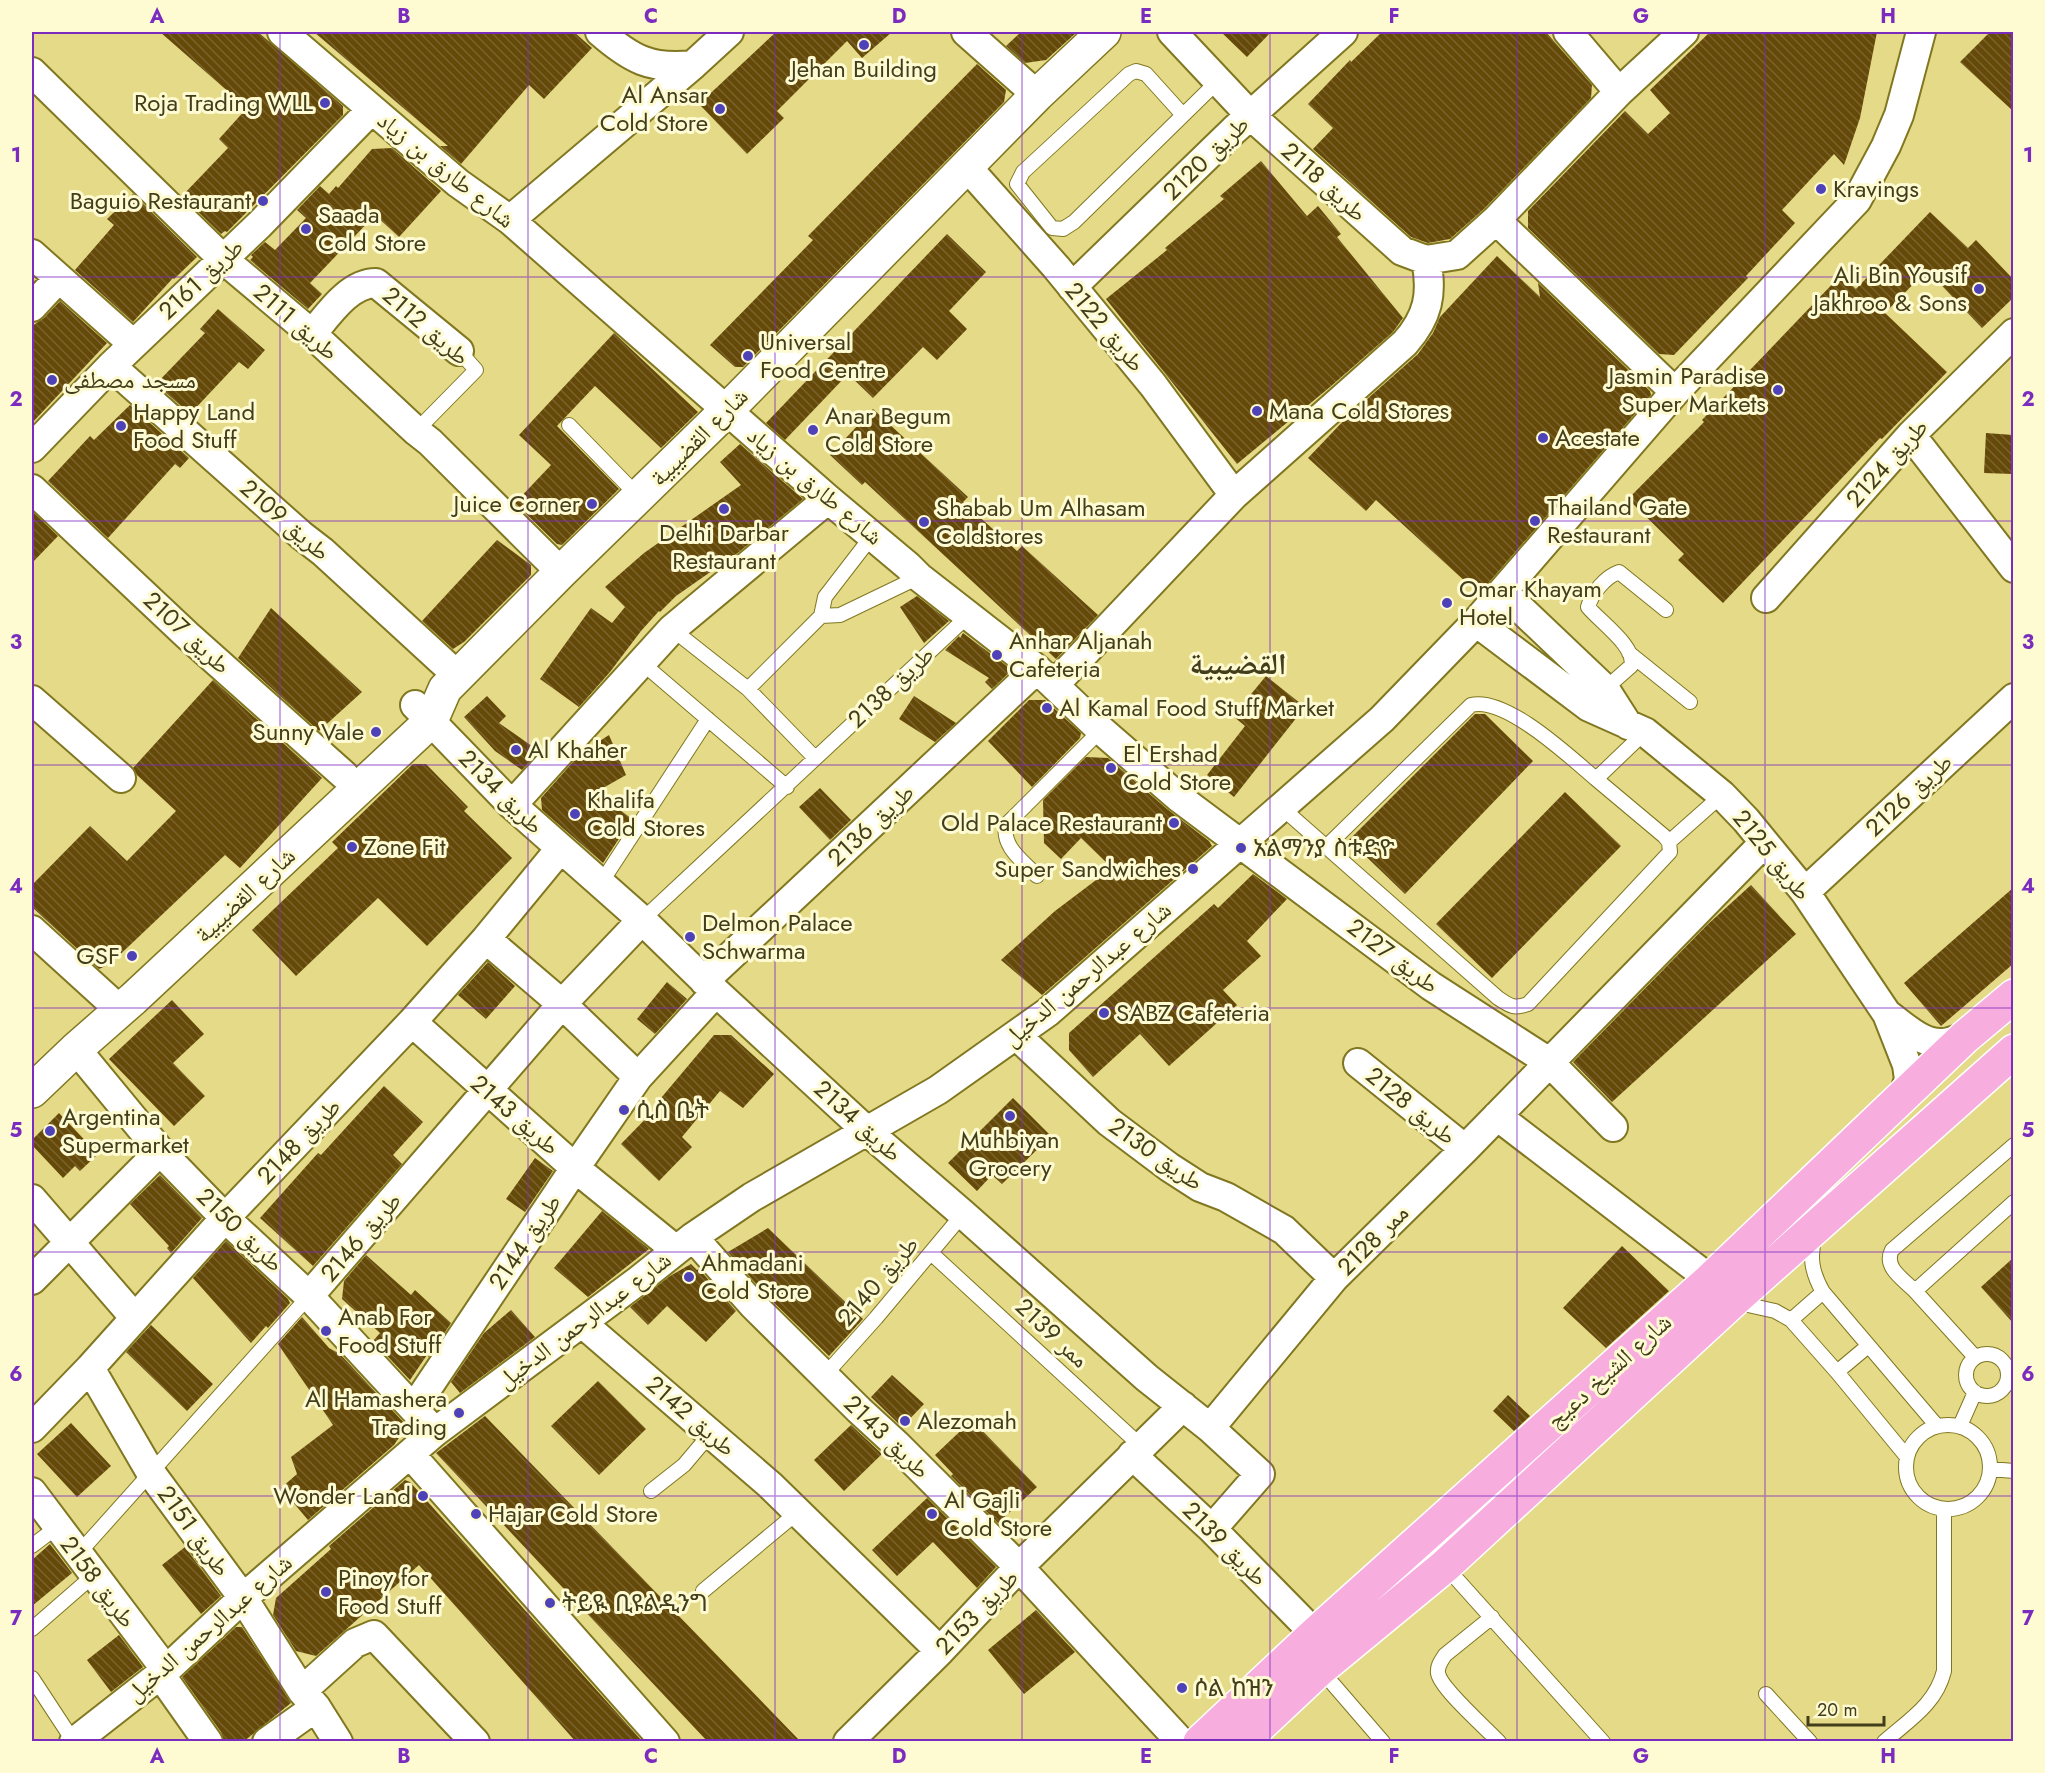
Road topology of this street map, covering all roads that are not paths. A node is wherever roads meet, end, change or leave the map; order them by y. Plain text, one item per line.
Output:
1 (282, 32) edge
2 (600, 32) edge
3 (729, 32) edge
4 (966, 32) edge
5 (1104, 32) edge
6 (1172, 32) edge
7 (1343, 32) edge
8 (1568, 32) edge
9 (1684, 32) edge
10 (1921, 32) edge
11 (693, 65) junction
12 (32, 72) edge
13 (1218, 81) junction
14 (1619, 92) junction
15 (1037, 96) junction
16 (371, 110) junction
17 (1183, 115) junction
18 (1250, 115) junction
19 (967, 167) junction
20 (1496, 219) junction
21 (510, 220) junction
22 (32, 254) edge
23 (223, 259) junction
24 (1426, 260) junction
25 (59, 278) junction
26 (1072, 287) junction
27 (32, 307) edge
28 (2013, 333) edge
29 (312, 334) junction
30 (133, 344) junction
31 (468, 361) joint
32 (111, 366) junction
33 (1675, 392) junction
34 (726, 411) junction
35 (569, 425) dead end
36 (416, 431) junction
37 (1911, 435) junction
38 (35, 438) edge
39 (32, 489) edge
40 (1234, 495) junction
41 (638, 496) junction
42 (828, 499) junction
43 (872, 536) junction
44 (2013, 567) edge
45 (561, 572) junction
46 (919, 577) junction
47 (1503, 592) junction
48 (1766, 598) dead end
49 (1666, 610) dead end
50 (820, 616) junction
51 (968, 616) junction
52 (1476, 622) junction
53 (672, 629) junction
54 (1629, 653) junction
55 (641, 662) junction
56 (1046, 677) junction
57 (452, 682) junction
58 (748, 689) junction
59 (1605, 689) junction
60 (2013, 698) edge
61 (32, 700) edge
62 (1690, 702) dead end
63 (423, 713) junction
64 (708, 719) junction
65 (1636, 728) junction
66 (1101, 730) junction
67 (815, 758) junction
68 (344, 775) junction
69 (121, 778) dead end
70 (1596, 779) junction
71 (787, 787) junction
72 (1722, 795) junction
73 (512, 805) junction
74 (1281, 807) junction
75 (1669, 842) junction
76 (1241, 843) junction
77 (1764, 843) junction
78 (1326, 848) junction
79 (560, 849) junction
80 (1037, 876) dead end
81 (601, 883) junction
82 (1805, 892) junction
83 (642, 920) junction
84 (32, 930) edge
85 (486, 939) junction
86 (710, 986) junction
87 (2013, 996) edge
88 (113, 1003) junction
89 (562, 1005) junction
90 (1887, 1014) junction
91 (412, 1022) junction
92 (1017, 1035) junction
93 (1965, 1037) junction
94 (69, 1042) junction
95 (2013, 1052) edge
96 (1549, 1062) junction
97 (1358, 1063) dead end
98 (32, 1064) edge
99 (638, 1077) junction
100 (32, 1091) edge
101 (487, 1091) junction
102 (1903, 1098) junction
103 (1497, 1116) junction
104 (1613, 1127) dead end
105 (868, 1132) junction
106 (2013, 1145) edge
107 (1465, 1149) junction
108 (160, 1151) junction
109 (575, 1168) junction
110 (32, 1199) edge
111 (2013, 1202) edge
112 (963, 1214) junction
113 (225, 1218) junction
114 (1824, 1221) junction
115 (69, 1243) junction
116 (684, 1243) junction
117 (932, 1253) junction
118 (1334, 1278) junction
119 (32, 1280) edge
120 (1710, 1280) junction
121 (1915, 1291) junction
122 (1823, 1292) junction
123 (309, 1296) junction
124 (1735, 1299) junction
125 (135, 1318) junction
126 (1791, 1320) junction
127 (582, 1323) junction
128 (1868, 1346) junction
129 (1975, 1357) junction
130 (90, 1368) junction
131 (1838, 1372) junction
132 (824, 1376) junction
133 (1975, 1392) junction
134 (1183, 1406) junction
135 (414, 1408) junction
136 (1937, 1426) junction
137 (1960, 1426) junction
138 (32, 1428) edge
139 (1210, 1428) junction
140 (435, 1432) junction
141 (711, 1433) junction
142 (1137, 1451) junction
143 (410, 1454) junction
144 (1907, 1457) junction
145 (1990, 1469) junction
146 (2013, 1471) edge
147 (151, 1473) junction
148 (651, 1491) dead end
149 (32, 1492) edge
150 (1944, 1509) junction
151 (798, 1512) junction
152 (57, 1527) junction
153 (1212, 1529) junction
154 (32, 1546) edge
155 (86, 1564) junction
156 (1445, 1566) junction
157 (1019, 1567) junction
158 (703, 1591) dead end
159 (243, 1598) junction
160 (1492, 1617) junction
161 (32, 1629) edge
162 (1315, 1634) junction
163 (940, 1651) junction
164 (1320, 1669) junction
165 (163, 1672) junction
166 (32, 1678) edge
167 (1766, 1694) dead end
168 (309, 1699) junction
169 (78, 1740) edge
170 (208, 1742) edge
171 (267, 1742) edge
172 (338, 1742) edge
173 (475, 1742) edge
174 (664, 1742) edge
175 (848, 1742) edge
176 (1181, 1742) edge
177 (1200, 1742) edge
178 (1242, 1742) edge
179 (1383, 1742) edge
180 (1499, 1742) edge
181 (1603, 1742) edge
182 (1810, 1742) edge
183 (1884, 1742) edge

1 - 16 street, شارع طارق بن زياد
2 - 11 street
3 - 11 street
4 - 15 street
5 - 15 street, شارع القضيبية
6 - 13 street, طريق 2118
7 - 18 street, طريق 2120
8 - 14 street
9 - 14 street
10 - 33 street, شارع عبدالرحمن الدخيل
11 - 21 street
12 - 23 street, طريق 2111
13 - 17 lane
13 - 18 street, طريق 2118
14 - 20 street
15 - 19 street, شارع القضيبية
16 - 21 street, شارع طارق بن زياد
16 - 23 street, طريق 2161
17 - 17 lane
18 - 24 street, طريق 2118
18 - 26 street, طريق 2120
19 - 26 street, طريق 2122
19 - 34 street, شارع القضيبية
20 - 24 street
20 - 33 street
21 - 34 street, شارع طارق بن زياد
22 - 25 street
23 - 29 street, طريق 2111
23 - 30 street, طريق 2161
24 - 40 street
25 - 27 street
25 - 30 street
26 - 40 street, طريق 2122
28 - 37 street, طريق 2124
29 - 31 street, طريق 2112
29 - 36 street, طريق 2111
30 - 32 street, طريق 2161
31 - 36 lane
32 - 38 street, طريق 2161
32 - 57 street, طريق 2109
33 - 47 street, شارع عبدالرحمن الدخيل
34 - 41 street, شارع القضيبية
34 - 42 street, شارع طارق بن زياد
35 - 41 lane
36 - 45 street, طريق 2111
37 - 44 street
37 - 48 street, طريق 2124
39 - 68 street, طريق 2107
40 - 56 street
41 - 45 street, شارع القضيبية
42 - 43 street, شارع طارق بن زياد
42 - 53 street
43 - 46 street, شارع طارق بن زياد
43 - 50 lane
45 - 57 street, شارع القضيبية
46 - 50 lane
46 - 51 street, شارع طارق بن زياد
47 - 52 street, شارع عبدالرحمن الدخيل
47 - 59 street, طريق 2125
49 - 54 lane
50 - 58 lane
51 - 56 street, شارع طارق بن زياد
51 - 67 lane, طريق 2138
52 - 65 street, طريق 2125
52 - 74 street, شارع عبدالرحمن الدخيل
53 - 55 street
53 - 58 lane
54 - 59 lane
54 - 62 lane
55 - 64 lane
55 - 73 street
56 - 66 street, شارع طارق بن زياد
56 - 86 street, طريق 2136
57 - 63 street, شارع القضيبية
58 - 67 lane
59 - 65 street, طريق 2125
60 - 82 street, طريق 2126
61 - 69 street
63 - 68 street, شارع القضيبية
63 - 73 street, طريق 2134
63 - 88 street, شارع القضيبية
64 - 71 lane
64 - 81 lane
65 - 70 lane
65 - 72 street, طريق 2125
66 - 76 street, شارع طارق بن زياد
66 - 80 lane
67 - 71 lane, طريق 2138
68 - 88 street, شارع القضيبية
70 - 75 lane
70 - 78 lane
71 - 83 lane, طريق 2138
72 - 75 lane
72 - 77 street, طريق 2125
73 - 79 street, طريق 2134
74 - 76 street, شارع عبدالرحمن الدخيل
74 - 78 lane
75 - 78 lane
76 - 92 street, شارع عبدالرحمن الدخيل
76 - 96 street, طريق 2127
77 - 82 street, طريق 2125
77 - 96 street
79 - 81 street, طريق 2134
79 - 85 street, طريق 2148
81 - 83 street, طريق 2134
82 - 90 street, طريق 2125
83 - 86 street, طريق 2134
83 - 89 street, طريق 2146
84 - 88 street
85 - 89 street
85 - 91 street, طريق 2148
86 - 99 street, طريق 2144
86 - 105 street, طريق 2134
87 - 93 main road, شارع الشيخ دعيج
88 - 94 street, شارع القضيبية
89 - 99 street
89 - 101 street, طريق 2146
90 - 93 street, طريق 2125
90 - 102 street, طريق 2125
91 - 101 street, طريق 2143
91 - 113 street, طريق 2148
92 - 105 street, شارع عبدالرحمن الدخيل
92 - 118 street, طريق 2130
93 - 102 main road, شارع الشيخ دعيج
94 - 98 street, شارع القضيبية
94 - 100 street, شارع القضيبية
94 - 108 street, طريق 2150
95 - 114 main road, شارع الشيخ دعيج
96 - 103 street, ممر 2128
96 - 104 street, طريق 2127
97 - 107 street, طريق 2128
99 - 109 street, طريق 2144
101 - 109 street, طريق 2143
101 - 123 street, طريق 2146
102 - 120 main road, شارع الشيخ دعيج
103 - 107 street, ممر 2128
103 - 120 street
105 - 112 street, طريق 2134
105 - 116 street, شارع عبدالرحمن الدخيل
106 - 121 lane
107 - 118 street, ممر 2128
108 - 113 street, طريق 2150
108 - 115 street
109 - 116 street, طريق 2143
109 - 135 street, طريق 2144
110 - 115 street
111 - 121 lane
112 - 117 lane, طريق 2140
112 - 134 street, طريق 2134
113 - 123 street, طريق 2150
113 - 125 street, طريق 2148
114 - 122 lane
114 - 124 main road, شارع الشيخ دعيج
115 - 119 street
115 - 125 street
116 - 127 street, شارع عبدالرحمن الدخيل
116 - 132 street, طريق 2143
117 - 132 lane, طريق 2140
117 - 142 lane, ممر 2139
118 - 139 street, ممر 2128
120 - 124 street
120 - 162 main road, شارع الشيخ دعيج
121 - 129 lane
122 - 126 lane
122 - 128 lane
123 - 135 street, طريق 2150
123 - 147 lane, طريق 2146
124 - 126 lane
124 - 156 main road, شارع الشيخ دعيج
125 - 130 street, طريق 2148
126 - 131 lane
127 - 140 street, شارع عبدالرحمن الدخيل
127 - 141 street, طريق 2142
128 - 131 lane
128 - 136 lane
129 - 133 lane
129 - 133 lane
130 - 138 street, طريق 2148
130 - 147 street, طريق 2151
131 - 144 lane
132 - 157 street, طريق 2143
133 - 137 lane
134 - 139 street, طريق 2134
134 - 142 street, طريق 2153
135 - 140 street, طريق 2150
136 - 137 lane
136 - 144 lane
137 - 145 lane
139 - 153 street, طريق 2134
140 - 143 street, شارع عبدالرحمن الدخيل
141 - 148 lane
141 - 151 street, طريق 2142
142 - 153 street, طريق 2139
142 - 157 street, طريق 2153
143 - 159 street, شارع عبدالرحمن الدخيل
143 - 174 street
144 - 150 lane
145 - 146 lane
145 - 150 lane
147 - 155 lane, طريق 2146
147 - 159 street, طريق 2151
149 - 152 street, طريق 2158
150 - 183 lane
151 - 158 lane
151 - 163 street, طريق 2142
152 - 154 lane
152 - 155 street, طريق 2158
153 - 162 street, طريق 2139
155 - 161 lane, طريق 2146
155 - 165 street, طريق 2158
156 - 160 lane
156 - 164 main road, شارع الشيخ دعيج
157 - 163 street, طريق 2153
157 - 176 street, طريق 2143
159 - 165 street, شارع عبدالرحمن الدخيل
159 - 168 street, طريق 2151
160 - 180 lane
160 - 181 lane
162 - 177 main road, شارع الشيخ دعيج
163 - 175 street, طريق 2153
164 - 178 main road, شارع الشيخ دعيج
164 - 179 lane
165 - 169 street, شارع عبدالرحمن الدخيل
165 - 170 street, طريق 2158
166 - 169 lane
167 - 182 lane
168 - 171 street
168 - 172 street, طريق 2151
168 - 173 street

